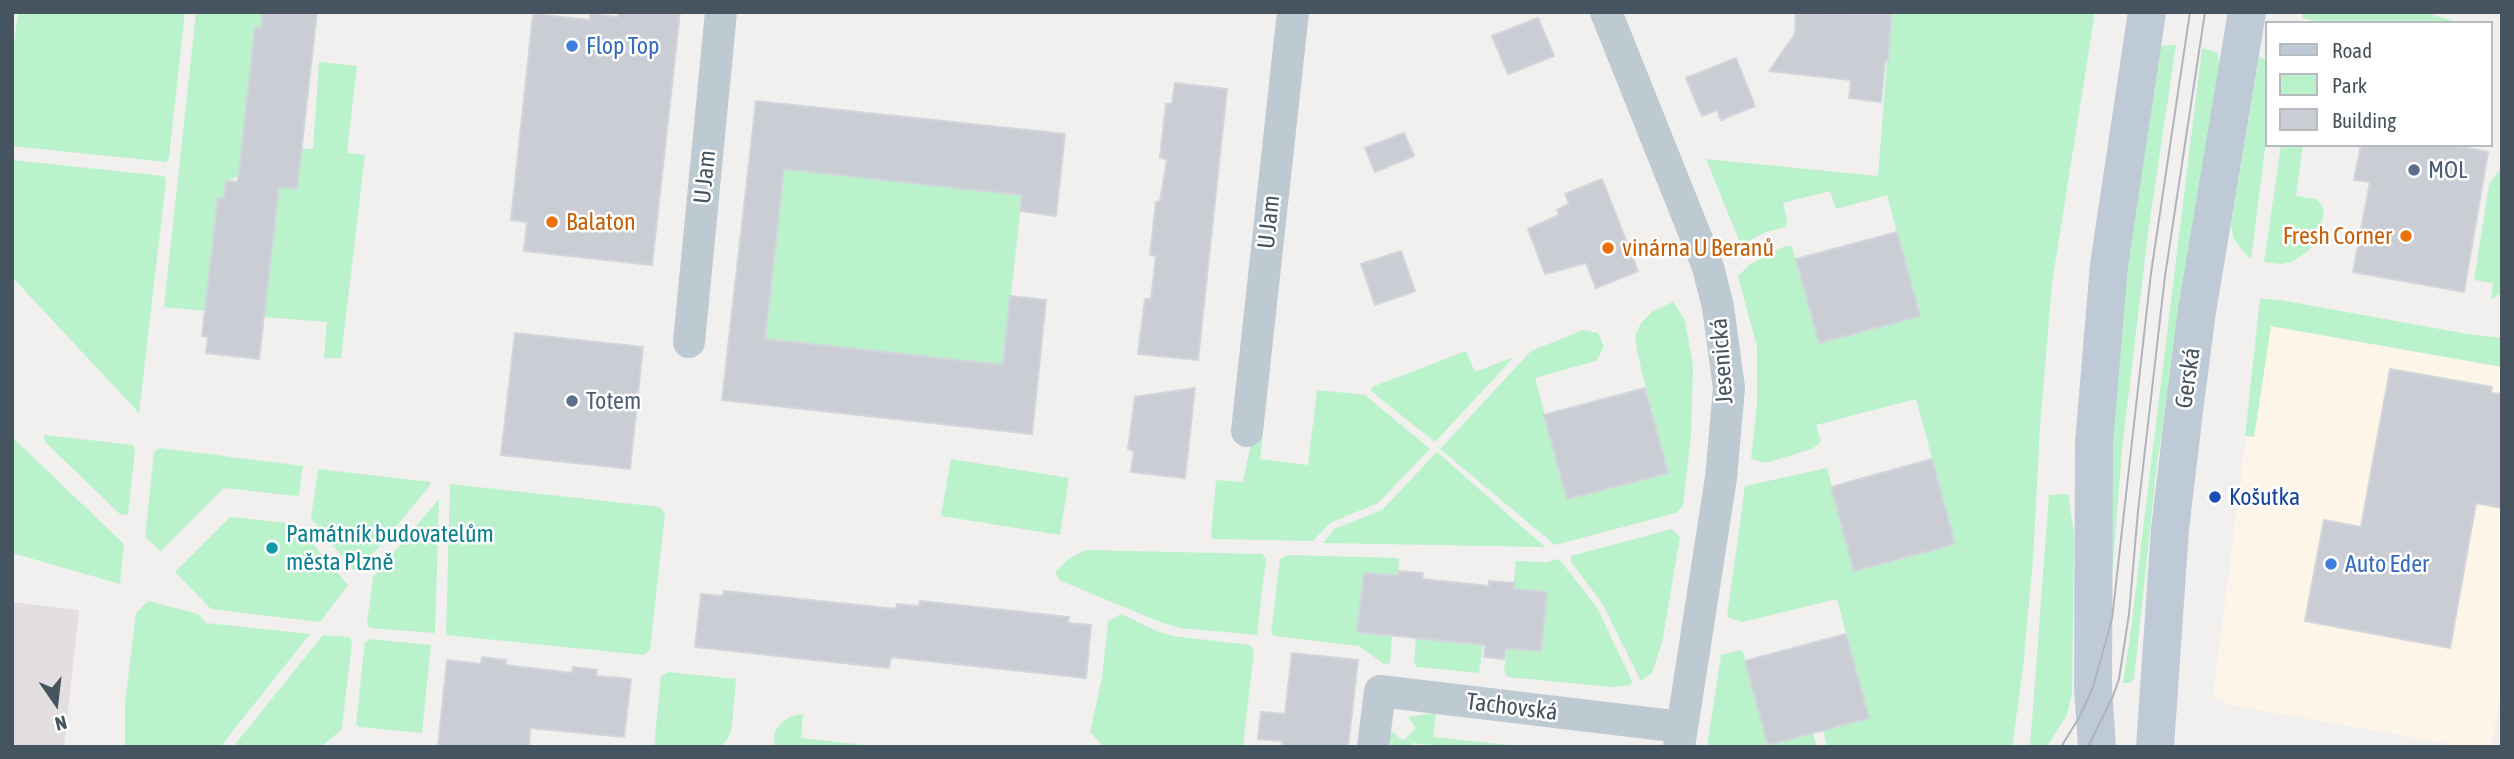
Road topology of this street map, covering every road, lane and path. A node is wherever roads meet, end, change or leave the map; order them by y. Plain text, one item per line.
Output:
1 (721, 12) edge
2 (1293, 12) edge
3 (1606, 12) edge
4 (2147, 12) edge
5 (2247, 12) edge
6 (689, 342) dead end
7 (1247, 431) dead end
8 (1680, 737) edge
9 (1373, 747) edge
10 (2097, 747) edge
11 (2155, 747) edge

1 - 6 street, U Jam
2 - 7 street, U Jam
3 - 8 street, Jesenická
4 - 10 street
5 - 11 street, Gerská
8 - 9 street, Tachovská

